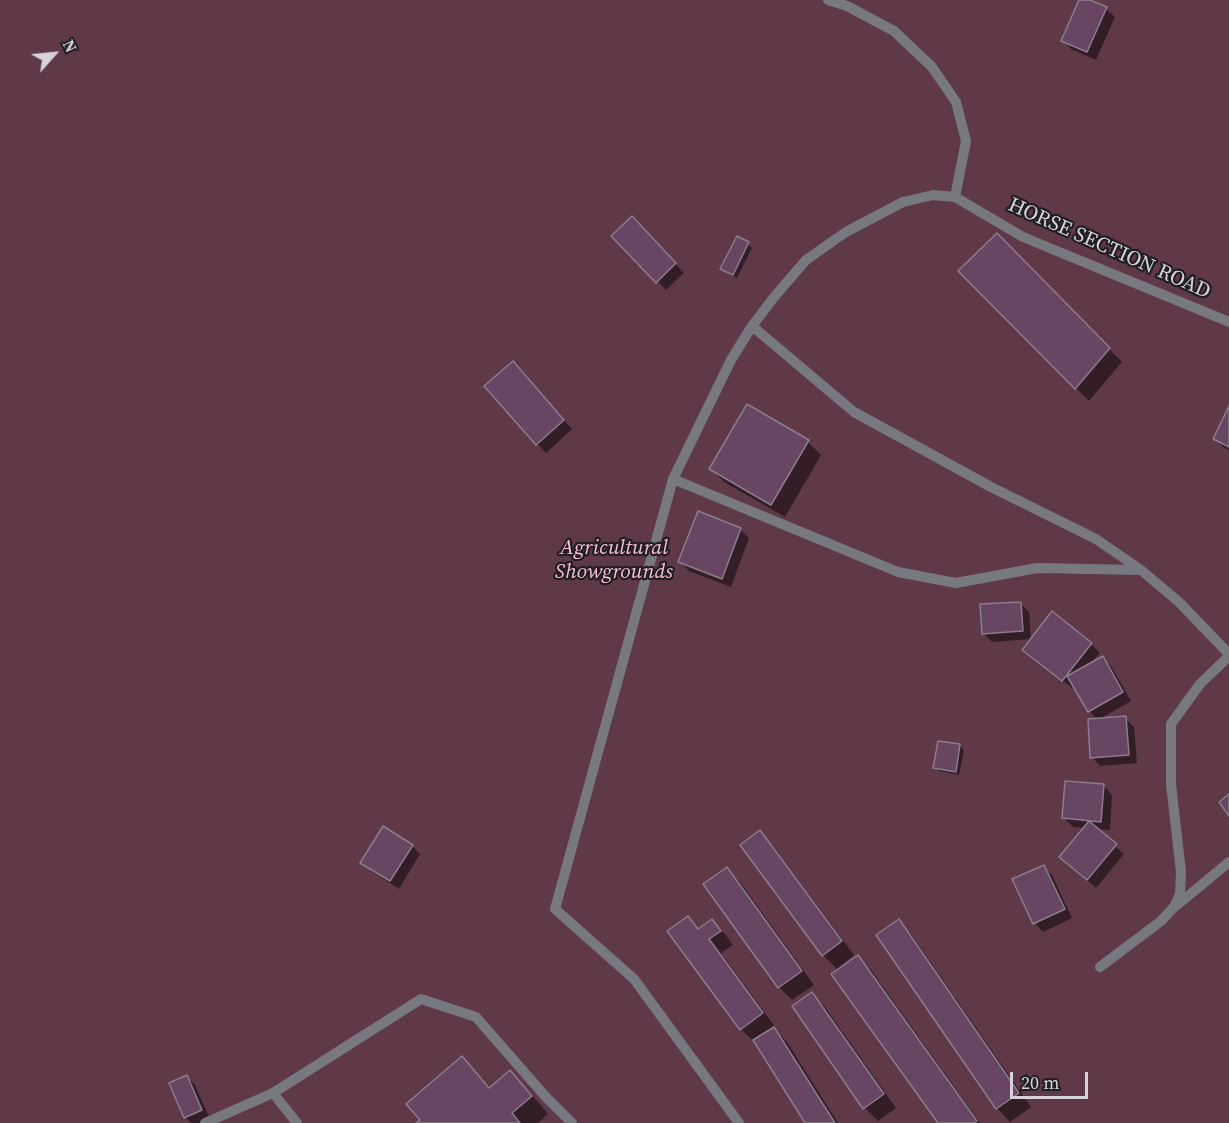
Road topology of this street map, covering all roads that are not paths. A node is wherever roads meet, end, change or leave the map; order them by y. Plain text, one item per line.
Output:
1 (828, 0) edge
2 (955, 197) junction
3 (1229, 322) edge
4 (752, 326) junction
5 (673, 479) junction
6 (1141, 570) junction
7 (1229, 655) edge
8 (1229, 862) edge
9 (1174, 907) junction
10 (1100, 967) dead end
11 (273, 1093) junction
12 (205, 1123) edge
13 (297, 1123) edge
14 (572, 1123) edge
15 (739, 1123) edge

1 - 2 lane
2 - 3 lane, HORSE SECTION ROAD
2 - 4 lane
4 - 5 lane
4 - 6 lane
5 - 6 lane
5 - 15 lane
6 - 7 lane
7 - 9 lane
8 - 9 lane
9 - 10 lane
11 - 12 lane
11 - 13 lane
11 - 14 lane

